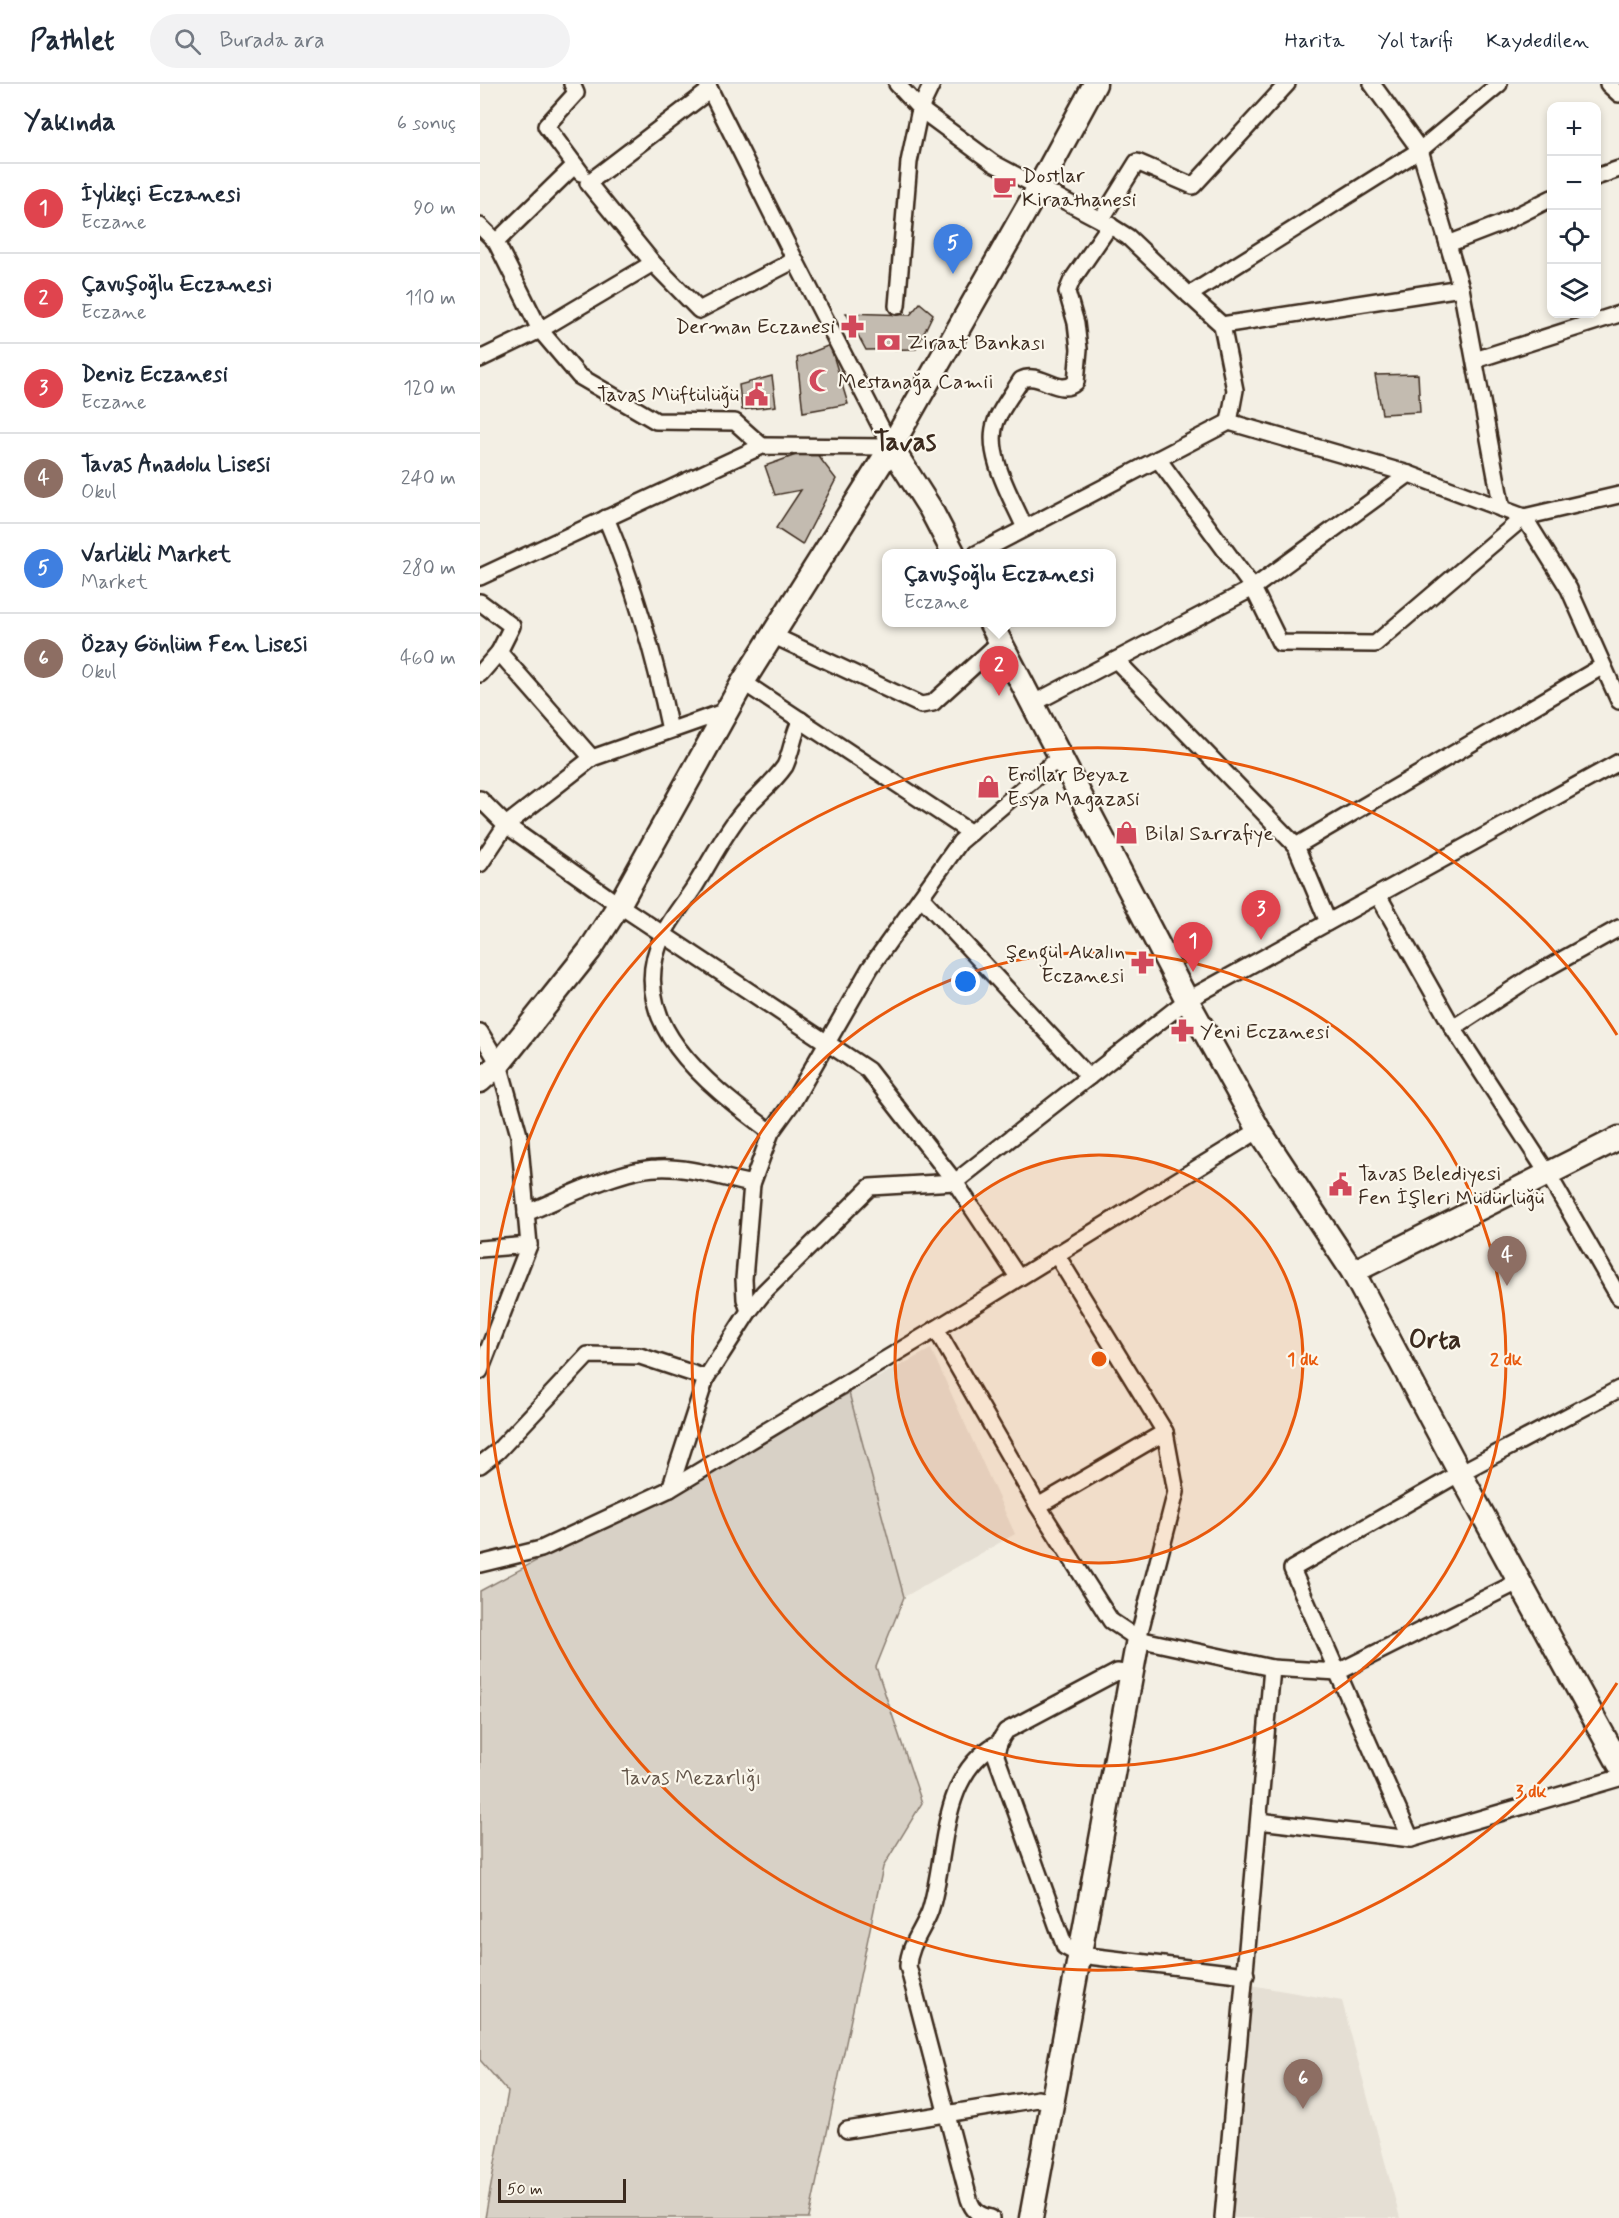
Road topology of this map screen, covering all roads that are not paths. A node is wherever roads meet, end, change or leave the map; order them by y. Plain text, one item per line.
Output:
1 (572, 84) edge
2 (897, 84) edge
3 (932, 84) edge
4 (1095, 84) edge
5 (1287, 84) edge
6 (1372, 84) edge
7 (1499, 84) edge
8 (1608, 84) edge
9 (709, 87) edge
10 (1619, 94) edge
11 (920, 109) junction
12 (1420, 150) junction
13 (575, 165) junction
14 (1619, 169) edge
15 (1601, 175) edge
16 (588, 183) junction
17 (1040, 187) junction
18 (1547, 200) edge
19 (1106, 223) junction
20 (480, 226) edge
21 (496, 242) junction
22 (1448, 244) junction
23 (795, 260) junction
24 (652, 263) junction
25 (1461, 288) junction
26 (1190, 296) junction
27 (897, 306) dead end
28 (1619, 314) edge
29 (1222, 325) junction
30 (540, 330) junction
31 (480, 359) edge
32 (1475, 360) junction
33 (1229, 422) junction
34 (762, 446) junction
35 (891, 447) junction
36 (1158, 459) junction
37 (1409, 474) junction
38 (1619, 495) edge
39 (1502, 509) junction
40 (1524, 517) junction
41 (606, 518) junction
42 (1025, 528) junction
43 (951, 549) edge
44 (985, 549) edge
45 (480, 577) edge
46 (1253, 588) junction
47 (480, 602) edge
48 (995, 632) edge
49 (772, 635) junction
50 (499, 652) junction
51 (1116, 660) junction
52 (1603, 666) junction
53 (480, 674) edge
54 (743, 682) junction
55 (1619, 701) edge
56 (1032, 704) junction
57 (726, 711) junction
58 (801, 720) junction
59 (670, 730) junction
60 (1060, 757) junction
61 (592, 758) junction
62 (1619, 762) edge
63 (480, 799) edge
64 (506, 825) junction
65 (972, 833) junction
66 (1296, 846) junction
67 (480, 864) edge
68 (1378, 895) junction
69 (921, 897) junction
70 (619, 905) junction
71 (1328, 922) junction
72 (1619, 928) edge
73 (663, 934) junction
74 (1187, 1000) junction
75 (1453, 1028) junction
76 (480, 1032) edge
77 (827, 1042) junction
78 (499, 1064) junction
79 (1089, 1077) junction
80 (480, 1081) edge
81 (1259, 1130) junction
82 (771, 1132) junction
83 (1619, 1138) edge
84 (1548, 1174) junction
85 (956, 1182) junction
86 (752, 1184) junction
87 (526, 1213) junction
88 (529, 1245) junction
89 (480, 1249) edge
90 (1056, 1254) junction
91 (1353, 1272) junction
92 (1018, 1277) junction
93 (1619, 1297) edge
94 (749, 1311) junction
95 (936, 1329) junction
96 (480, 1371) edge
97 (706, 1378) junction
98 (1619, 1389) edge
99 (1165, 1432) junction
100 (480, 1465) edge
101 (1460, 1473) junction
102 (670, 1489) junction
103 (1038, 1506) junction
104 (480, 1564) edge
105 (1520, 1581) junction
106 (1138, 1639) junction
107 (1272, 1668) junction
108 (1338, 1672) junction
109 (1132, 1674) junction
110 (998, 1743) junction
111 (1619, 1764) edge
112 (1619, 1778) edge
113 (1259, 1821) junction
114 (1411, 1839) junction
115 (1080, 1955) junction
116 (1246, 1975) junction
117 (1053, 2102) junction
118 (946, 2114) junction
119 (847, 2130) dead end
120 (991, 2218) edge
121 (1031, 2218) edge
122 (1223, 2218) edge

1 - 13 street
2 - 11 street
3 - 11 street
4 - 17 street
5 - 19 street
6 - 12 street
7 - 12 street
8 - 10 street
9 - 16 street
9 - 23 street
11 - 17 street
11 - 27 street
12 - 22 street
12 - 26 street
13 - 16 street
13 - 21 street
14 - 15 street
16 - 24 street
17 - 19 street
17 - 35 street
18 - 22 street
19 - 26 street
19 - 42 street
20 - 21 street
21 - 30 street
22 - 25 street
23 - 24 street
23 - 35 street
24 - 30 street
25 - 29 street
25 - 32 street
26 - 29 street
28 - 32 street
29 - 33 street
30 - 31 street
30 - 34 street
32 - 39 street
33 - 36 street
33 - 37 street
34 - 35 street
34 - 41 street
35 - 43 street
35 - 49 street
36 - 42 street
36 - 46 street
37 - 39 street
37 - 46 street
38 - 40 street
39 - 40 street
40 - 46 street
40 - 52 street
41 - 45 street
41 - 59 street
42 - 44 street
46 - 51 street
47 - 50 street
48 - 49 street
48 - 56 street
49 - 54 street
50 - 53 street
50 - 61 street
51 - 56 street
51 - 66 street
52 - 55 street
52 - 66 street
54 - 57 street
54 - 58 street
56 - 60 street
57 - 59 street
57 - 70 street
58 - 65 street
58 - 73 street
59 - 61 street
60 - 65 street
60 - 74 street
61 - 64 street
62 - 68 street
63 - 64 street
64 - 67 street
64 - 70 street
65 - 69 street
66 - 71 street
68 - 71 street
68 - 75 street
69 - 77 street
69 - 79 street
70 - 73 street
70 - 78 street
71 - 74 street
72 - 75 street
73 - 77 street
73 - 82 street
74 - 79 street
74 - 81 street
75 - 84 street
76 - 78 street
77 - 82 street
77 - 85 street
78 - 80 street
78 - 87 street
79 - 85 street
81 - 90 street
81 - 91 street
82 - 86 street
83 - 84 street
84 - 91 street
84 - 93 street
85 - 92 street
85 - 94 street
86 - 87 street
86 - 94 street
87 - 88 street
88 - 89 street
88 - 96 street
90 - 92 street
90 - 99 street
91 - 101 street
92 - 95 street
94 - 97 street
95 - 102 street
95 - 103 street
97 - 100 street
97 - 102 street
98 - 101 street
99 - 103 street
99 - 106 street
101 - 105 street
101 - 108 street
102 - 104 street
103 - 106 street
105 - 108 street
105 - 111 street
106 - 107 street
106 - 109 street
107 - 108 street
107 - 113 street
108 - 114 street
109 - 110 street
109 - 115 street
110 - 115 street
110 - 118 street
112 - 114 street
113 - 114 street
113 - 116 street
115 - 116 street
115 - 117 street
116 - 122 street
117 - 118 street
117 - 121 street
118 - 119 street
118 - 120 street

